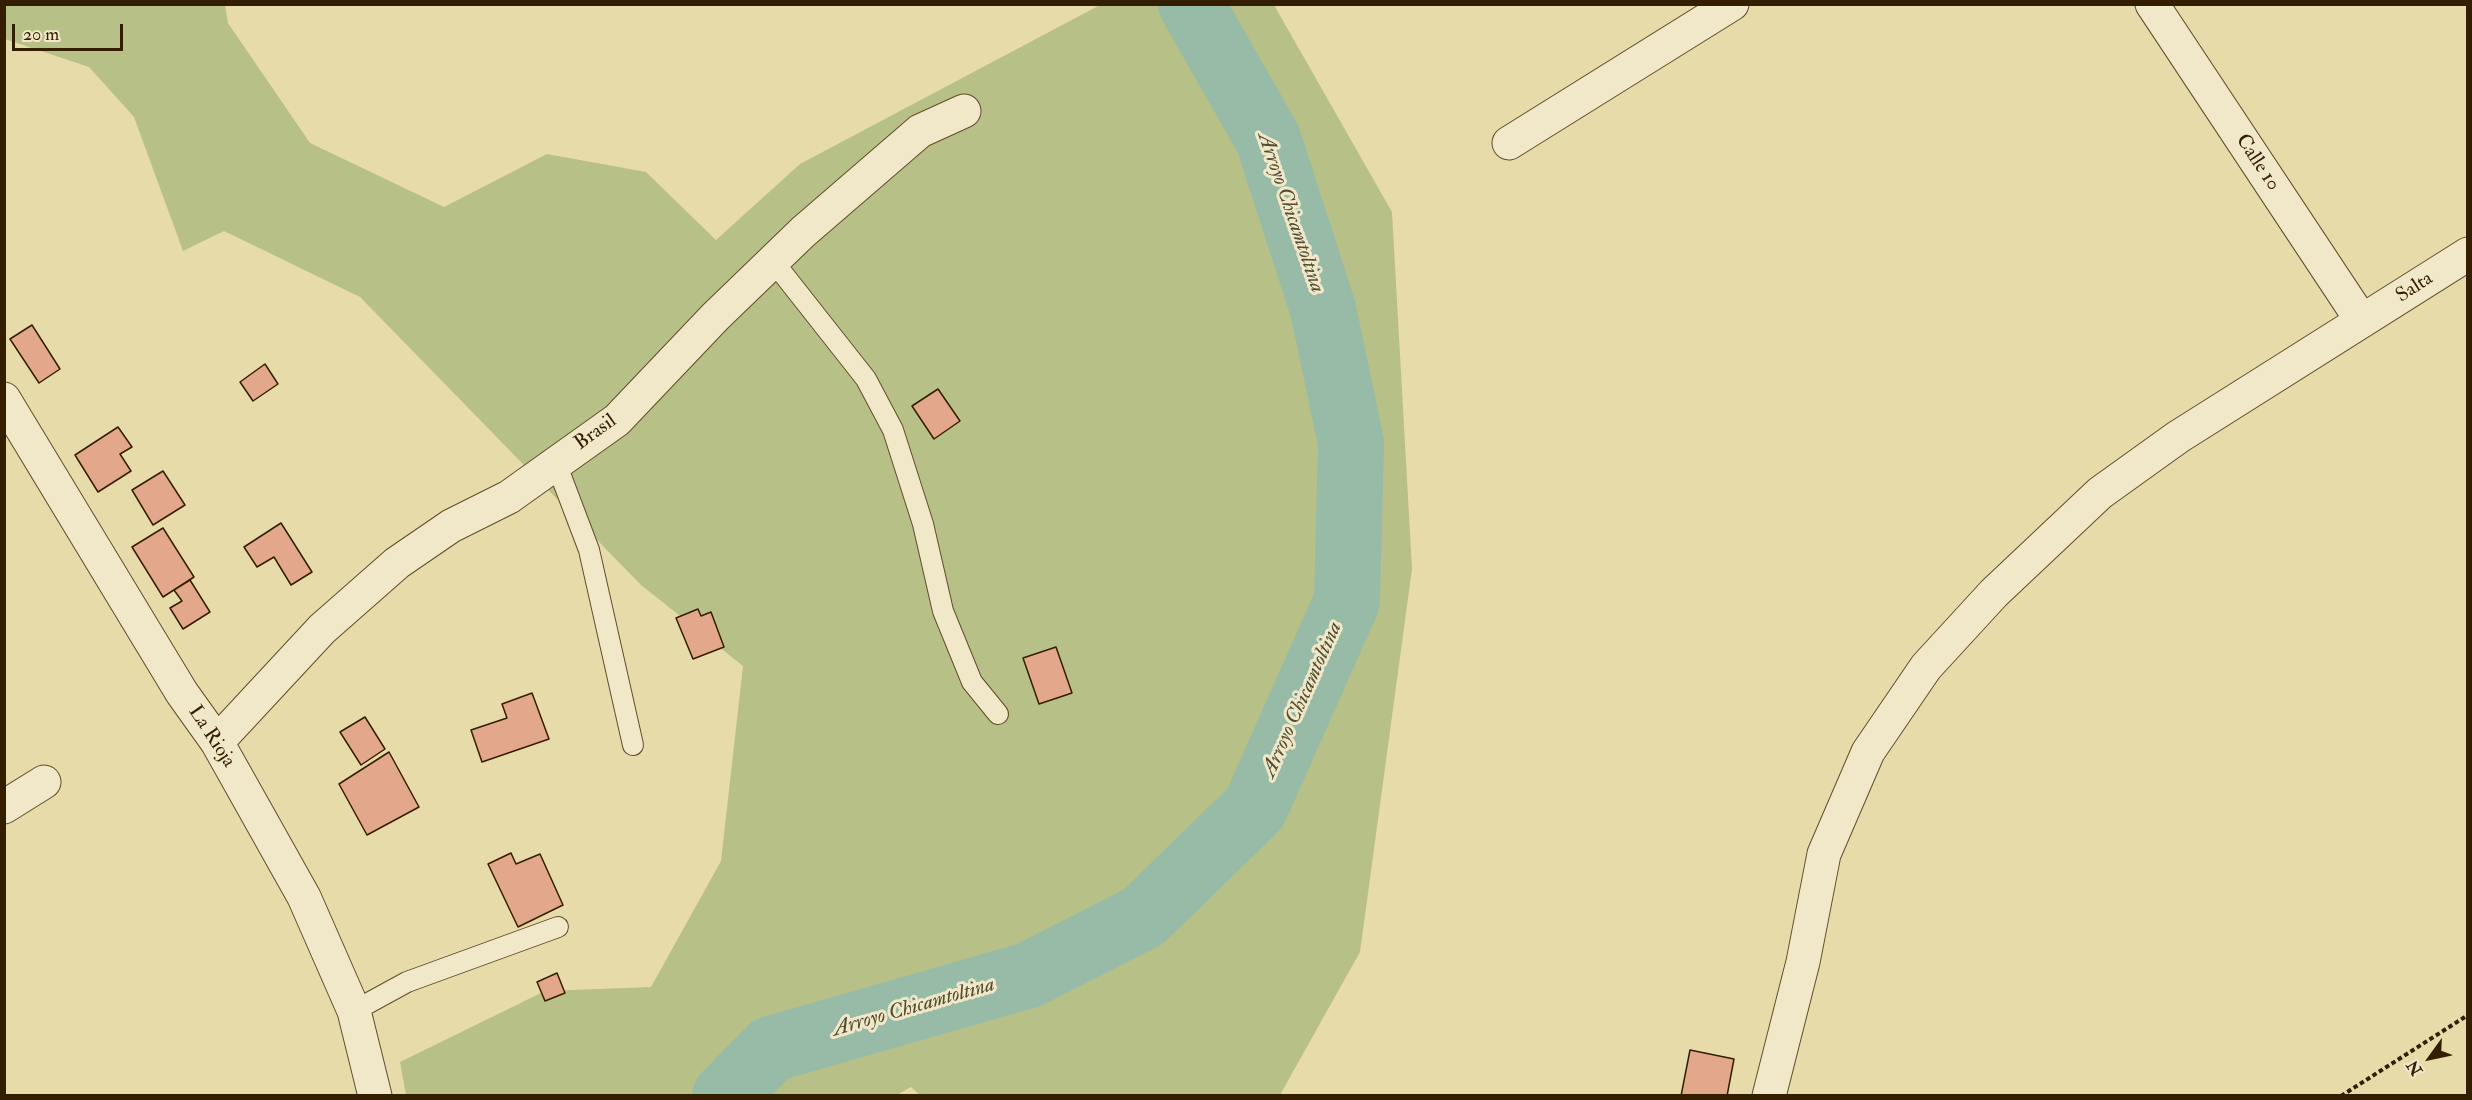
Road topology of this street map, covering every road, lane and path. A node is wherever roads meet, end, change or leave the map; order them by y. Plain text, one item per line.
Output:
1 (1732, 4) edge
2 (2152, 4) edge
3 (964, 111) dead end
4 (1509, 143) dead end
5 (2468, 254) edge
6 (773, 261) junction
7 (2362, 321) junction
8 (4, 399) edge
9 (556, 463) junction
10 (998, 714) dead end
11 (217, 742) junction
12 (633, 745) dead end
13 (44, 782) dead end
14 (4, 807) edge
15 (558, 927) dead end
16 (354, 1011) junction
17 (2468, 1015) edge
18 (375, 1095) edge
19 (1769, 1095) edge
20 (2341, 1095) edge

1 - 4 street
2 - 7 street, Calle 10
3 - 6 street, Brasil
5 - 7 street, Salta
6 - 9 street, Brasil
6 - 10 lane
7 - 19 street, Salta
8 - 11 street, La Rioja
9 - 11 street, Brasil
9 - 12 lane
11 - 16 street, La Rioja
13 - 14 street
15 - 16 lane
16 - 18 street, La Rioja
17 - 20 path

